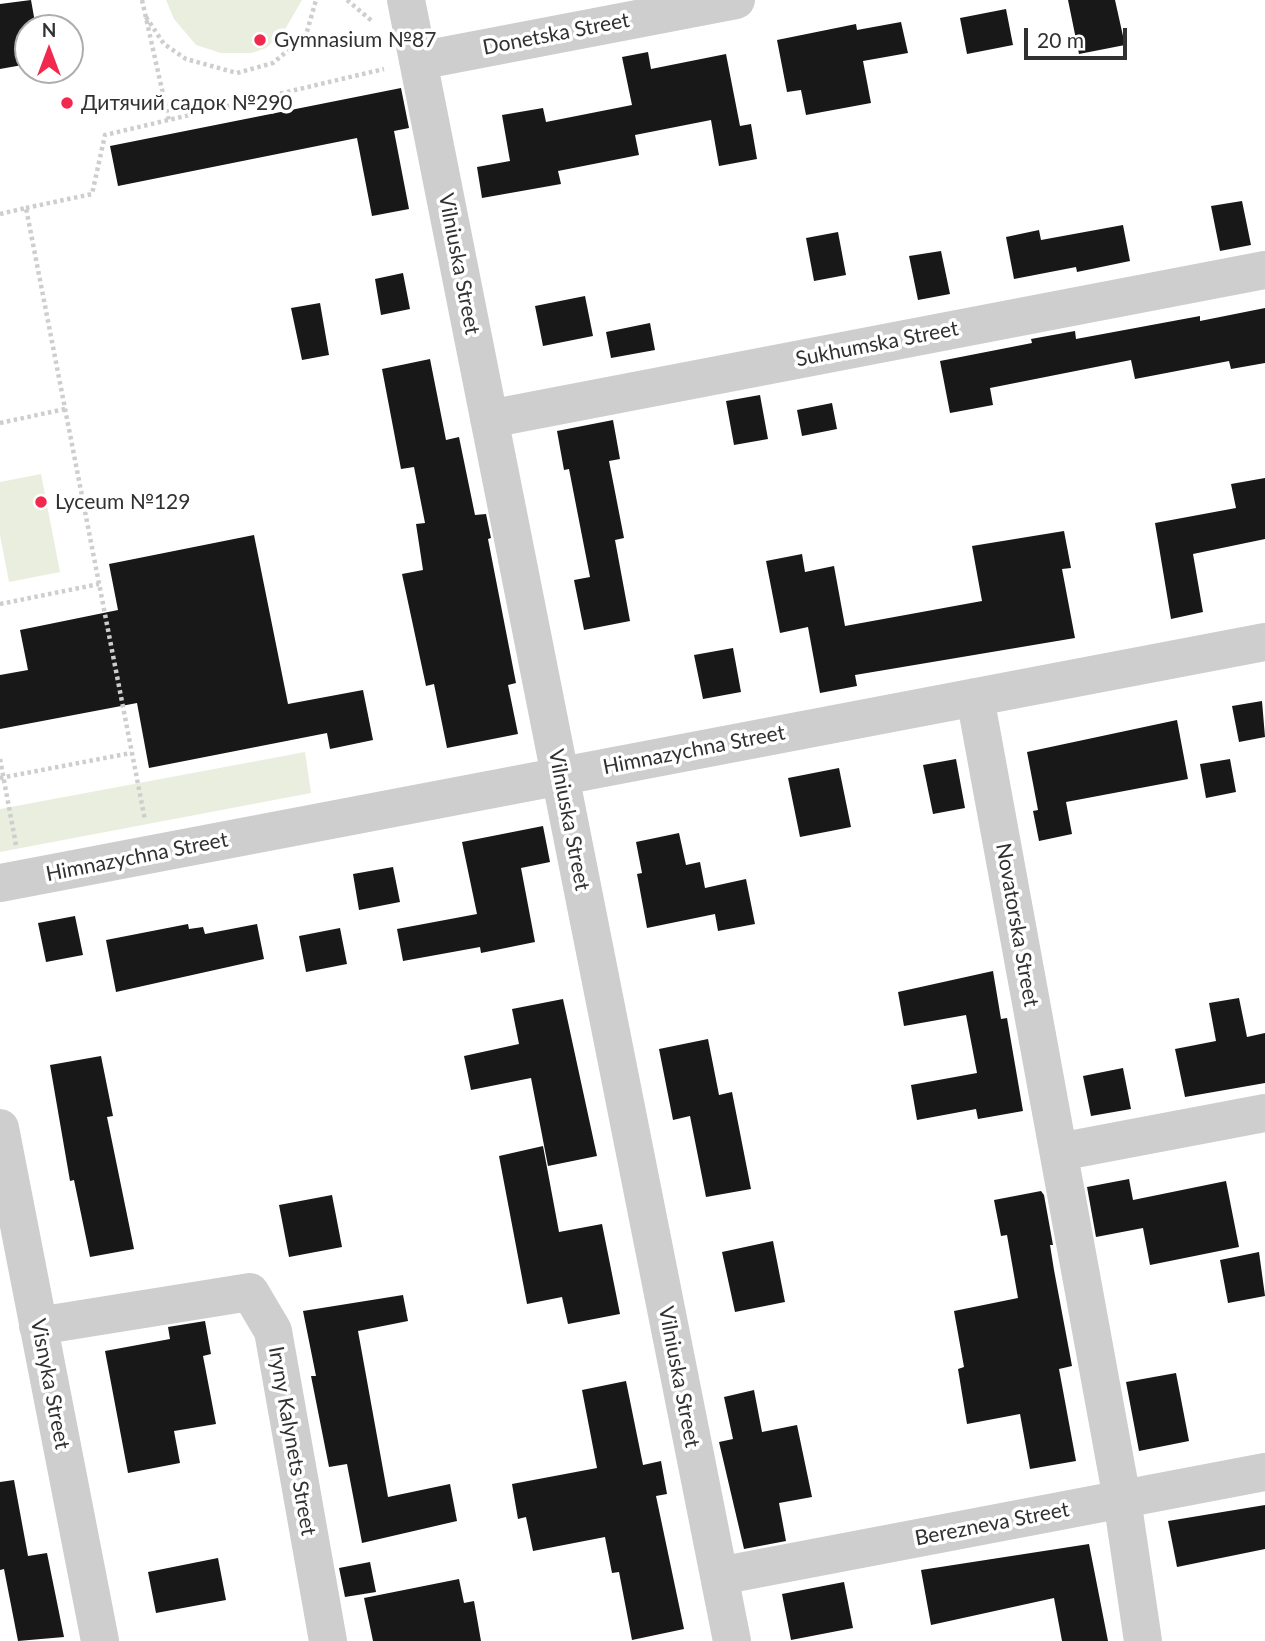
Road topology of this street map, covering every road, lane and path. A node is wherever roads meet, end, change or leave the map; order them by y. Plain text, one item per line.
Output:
1 (142, 0) edge
2 (316, 0) edge
3 (406, 0) edge
4 (736, 0) edge
5 (146, 17) junction
6 (418, 61) junction
7 (169, 121) junction
8 (26, 208) junction
9 (0, 214) edge
10 (1265, 270) edge
11 (65, 409) junction
12 (489, 418) junction
13 (0, 422) edge
14 (99, 584) junction
15 (0, 604) edge
16 (1265, 642) edge
17 (975, 697) junction
18 (131, 753) junction
19 (0, 760) edge
20 (560, 776) junction
21 (1, 778) edge
22 (16, 849) dead end
23 (152, 854) junction
24 (0, 883) edge
25 (1265, 1113) edge
26 (0, 1128) edge
27 (1059, 1152) junction
28 (38, 1326) junction
29 (1265, 1472) edge
30 (1122, 1499) junction
31 (719, 1576) junction
32 (100, 1641) edge
33 (328, 1641) edge
34 (732, 1641) edge
35 (1143, 1641) edge

1 - 5 path
2 - 5 path
3 - 6 street, Vilniuska Street
4 - 6 street, Donetska Street
5 - 7 path
6 - 7 path
6 - 12 street, Vilniuska Street
7 - 8 path
8 - 9 path
8 - 11 path
10 - 12 street, Sukhumska Street
11 - 13 path
11 - 14 path
12 - 20 street, Vilniuska Street
14 - 15 path
14 - 18 path
16 - 17 street, Himnazychna Street
17 - 20 street, Himnazychna Street
17 - 27 street, Novatorska Street
18 - 21 path
18 - 23 path
19 - 21 path
20 - 23 street, Himnazychna Street
20 - 31 street, Vilniuska Street
21 - 22 path
23 - 24 street, Himnazychna Street
25 - 27 street
26 - 28 street, Visnyka Street
27 - 30 street, Novatorska Street
28 - 32 street, Visnyka Street
28 - 33 street, Iryny Kalynets Street
29 - 30 street, Berezneva Street
30 - 31 street, Berezneva Street
30 - 35 street, Novatorska Street
31 - 34 street, Vilniuska Street

